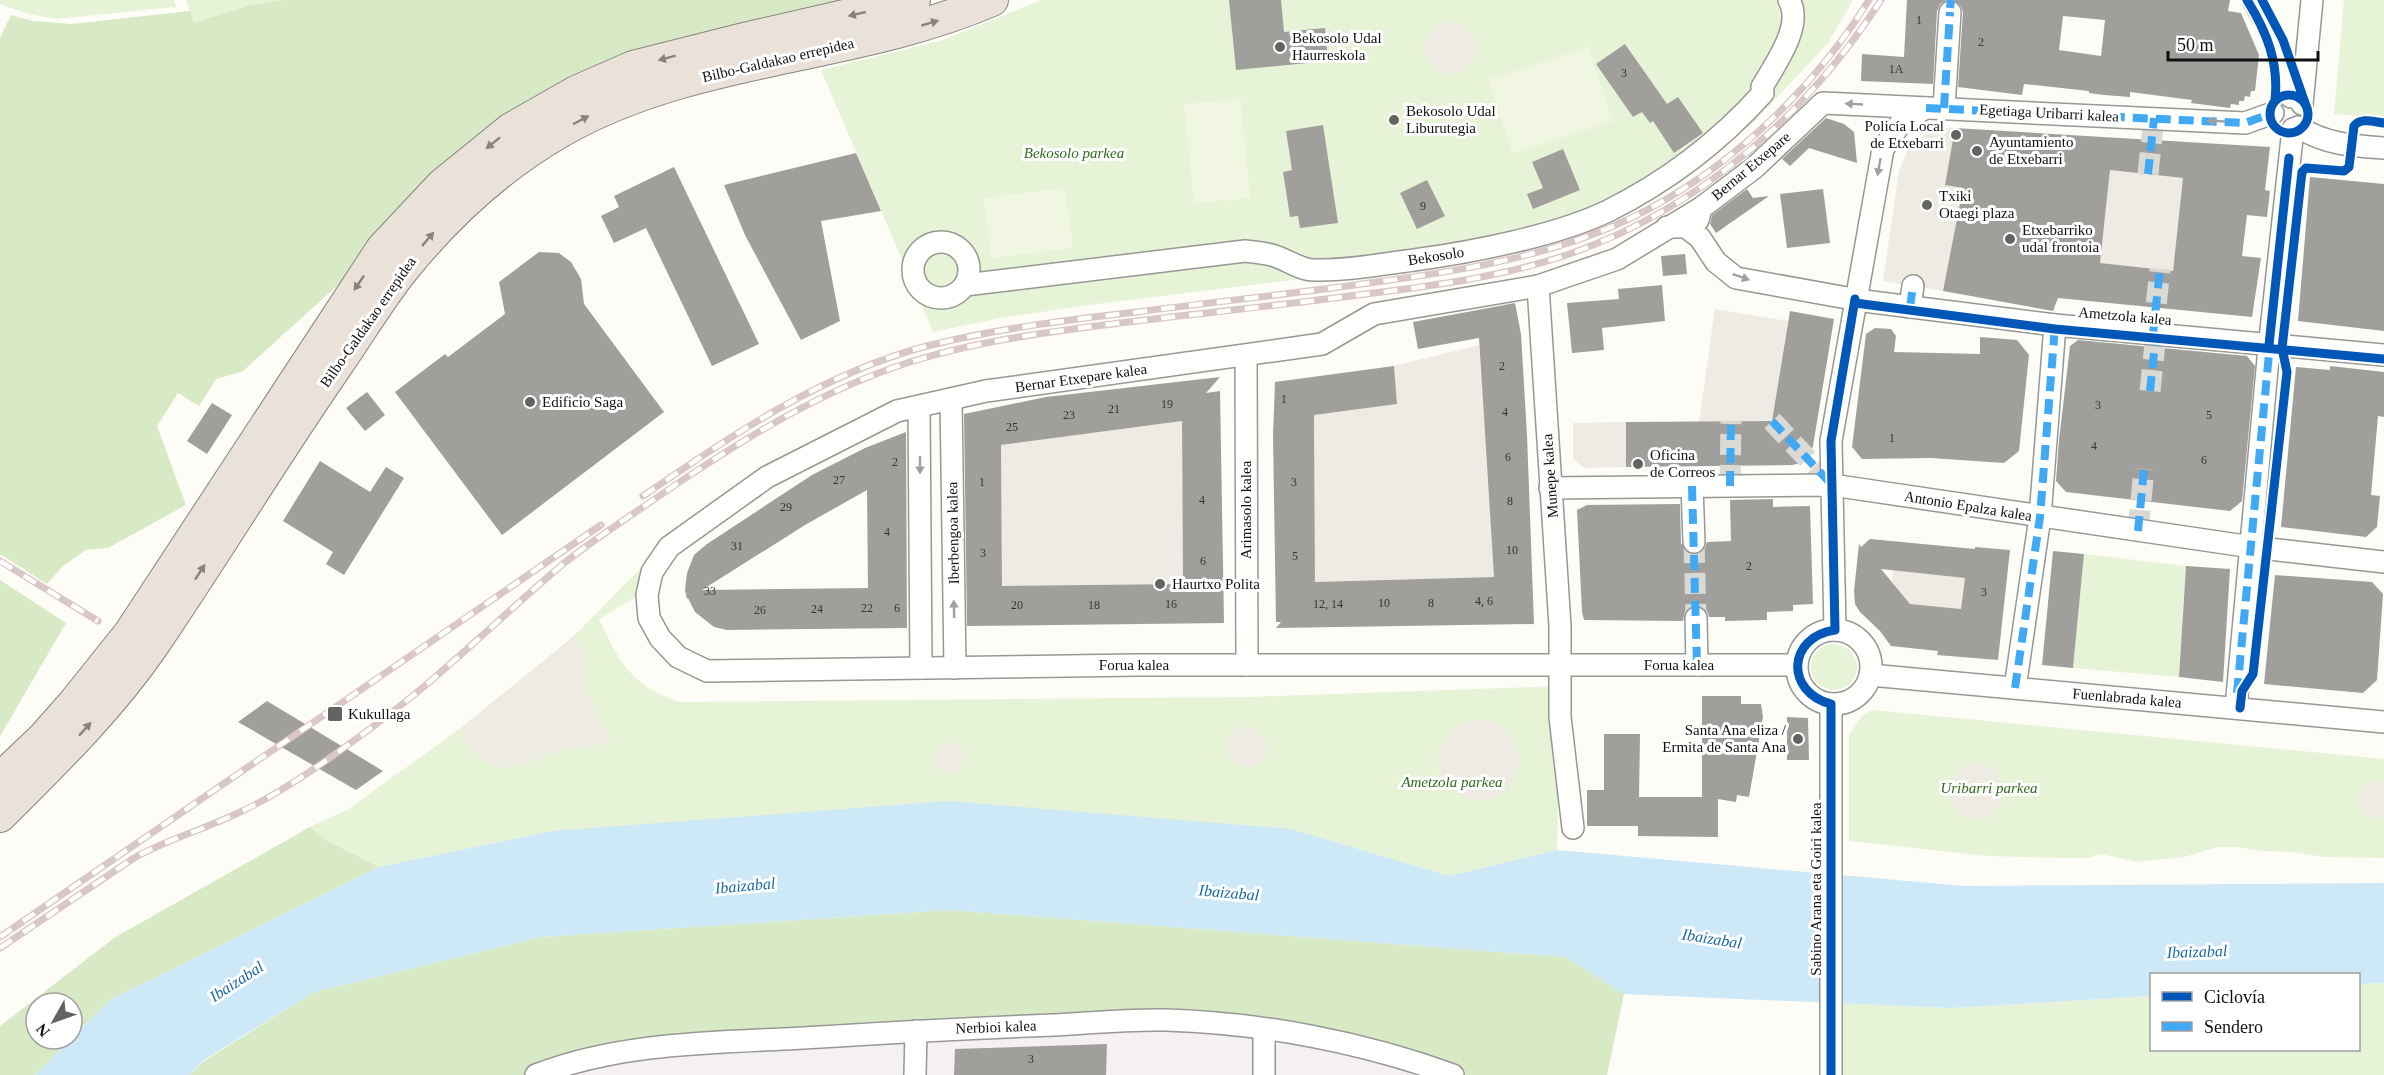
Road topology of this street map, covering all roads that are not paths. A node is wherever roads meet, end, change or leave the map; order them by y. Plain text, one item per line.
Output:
1 (914, 0) edge
2 (992, 0) edge
3 (1789, 0) edge
4 (2253, 0) edge
5 (2312, 0) edge
6 (1950, 7) edge
7 (2296, 101) junction
8 (1823, 103) joint
9 (1935, 108) junction
10 (2272, 113) junction
11 (2295, 128) junction
12 (2384, 148) edge
13 (1701, 208) junction
14 (1667, 227) junction
15 (1700, 238) junction
16 (965, 285) dead end
17 (1538, 286) junction
18 (1860, 300) junction
19 (2055, 325) junction
20 (2270, 345) junction
21 (1246, 355) junction
22 (2384, 355) edge
23 (951, 399) junction
24 (919, 407) junction
25 (1832, 485) junction
26 (1692, 486) junction
27 (1551, 488) junction
28 (2040, 517) junction
29 (1694, 542) tunnel mouth
30 (2252, 547) junction
31 (2384, 562) edge
32 (1696, 618) tunnel mouth
33 (1834, 630) junction
34 (1247, 665) junction
35 (1562, 665) junction
36 (1697, 665) junction
37 (1797, 665) junction
38 (921, 668) junction
39 (955, 668) junction
40 (707, 670) joint
41 (1870, 675) junction
42 (2015, 688) junction
43 (1831, 704) junction
44 (2236, 707) junction
45 (2384, 722) edge
46 (62, 754) junction
47 (0, 778) edge
48 (0, 816) edge
49 (1573, 828) dead end
50 (0, 842) edge
51 (1264, 1029) junction
52 (916, 1031) junction
53 (568, 1069) edge
54 (1831, 1072) edge
55 (536, 1075) edge
56 (915, 1075) edge
57 (1264, 1075) edge
58 (1454, 1075) edge

1 -> 47 highway, Bilbo-Galdakao errepidea
46 -> 2 highway, Bilbo-Galdakao errepidea
3 - 16 street, Bekosolo
4 - 7 street
5 - 7 street
6 - 9 street
7 - 10 street
7 - 11 street
9 -> 8 street, Egetiaga Uribarri kalea
8 - 13 street, Bernar Etxepare
10 -> 9 street, Egetiaga Uribarri kalea
9 -> 18 street
10 - 11 street
11 - 12 street
11 - 20 street
13 - 14 street, Bernar Etxepare kalea
13 - 15 street, Bernar Etxepare
14 - 15 street
14 - 17 street, Bernar Etxepare kalea
15 -> 18 street, Ametzola kalea
17 - 21 street, Bernar Etxepare kalea
17 - 27 street, Munepe kalea
18 - 19 street, Ametzola kalea
18 - 25 street
19 - 20 street, Ametzola kalea
19 - 28 street
20 - 22 street, Ametzola kalea
20 - 30 street
21 - 23 street, Bernar Etxepare kalea
21 - 34 street, Arimasolo kalea
23 - 24 street, Bernar Etxepare kalea
39 -> 23 street, Iberbengoa kalea
24 -> 38 street
24 - 40 street, Bernar Etxepare kalea
25 - 26 street, Antonio Epalza kalea
25 - 28 street, Antonio Epalza kalea
25 - 33 street
26 - 27 street, Antonio Epalza kalea
26 - 29 street
27 - 35 street, Munepe kalea
28 - 30 street, Antonio Epalza kalea
28 - 42 street
30 - 31 street, Antonio Epalza kalea
30 - 44 street
32 - 36 street
33 - 37 street
33 - 41 street
34 - 35 street, Forua kalea
34 - 39 street, Forua kalea
35 - 36 street, Forua kalea
35 - 49 street
36 - 37 street, Forua kalea
37 - 43 street
38 - 39 street, Forua kalea
38 - 40 street, Forua kalea
41 - 42 street, Fuenlabrada kalea
41 - 43 street
42 - 44 street, Fuenlabrada kalea
43 - 54 street, Sabino Arana eta Goiri kalea
44 - 45 street, Fuenlabrada kalea
46 - 48 highway, Bilbo-Galdakao errepidea
46 - 50 highway
51 - 52 street, Nerbioi kalea
51 - 57 street
51 - 58 street, Nerbioi kalea
52 - 53 street, Nerbioi kalea
52 - 56 street
53 - 55 street, Nerbioi kalea

